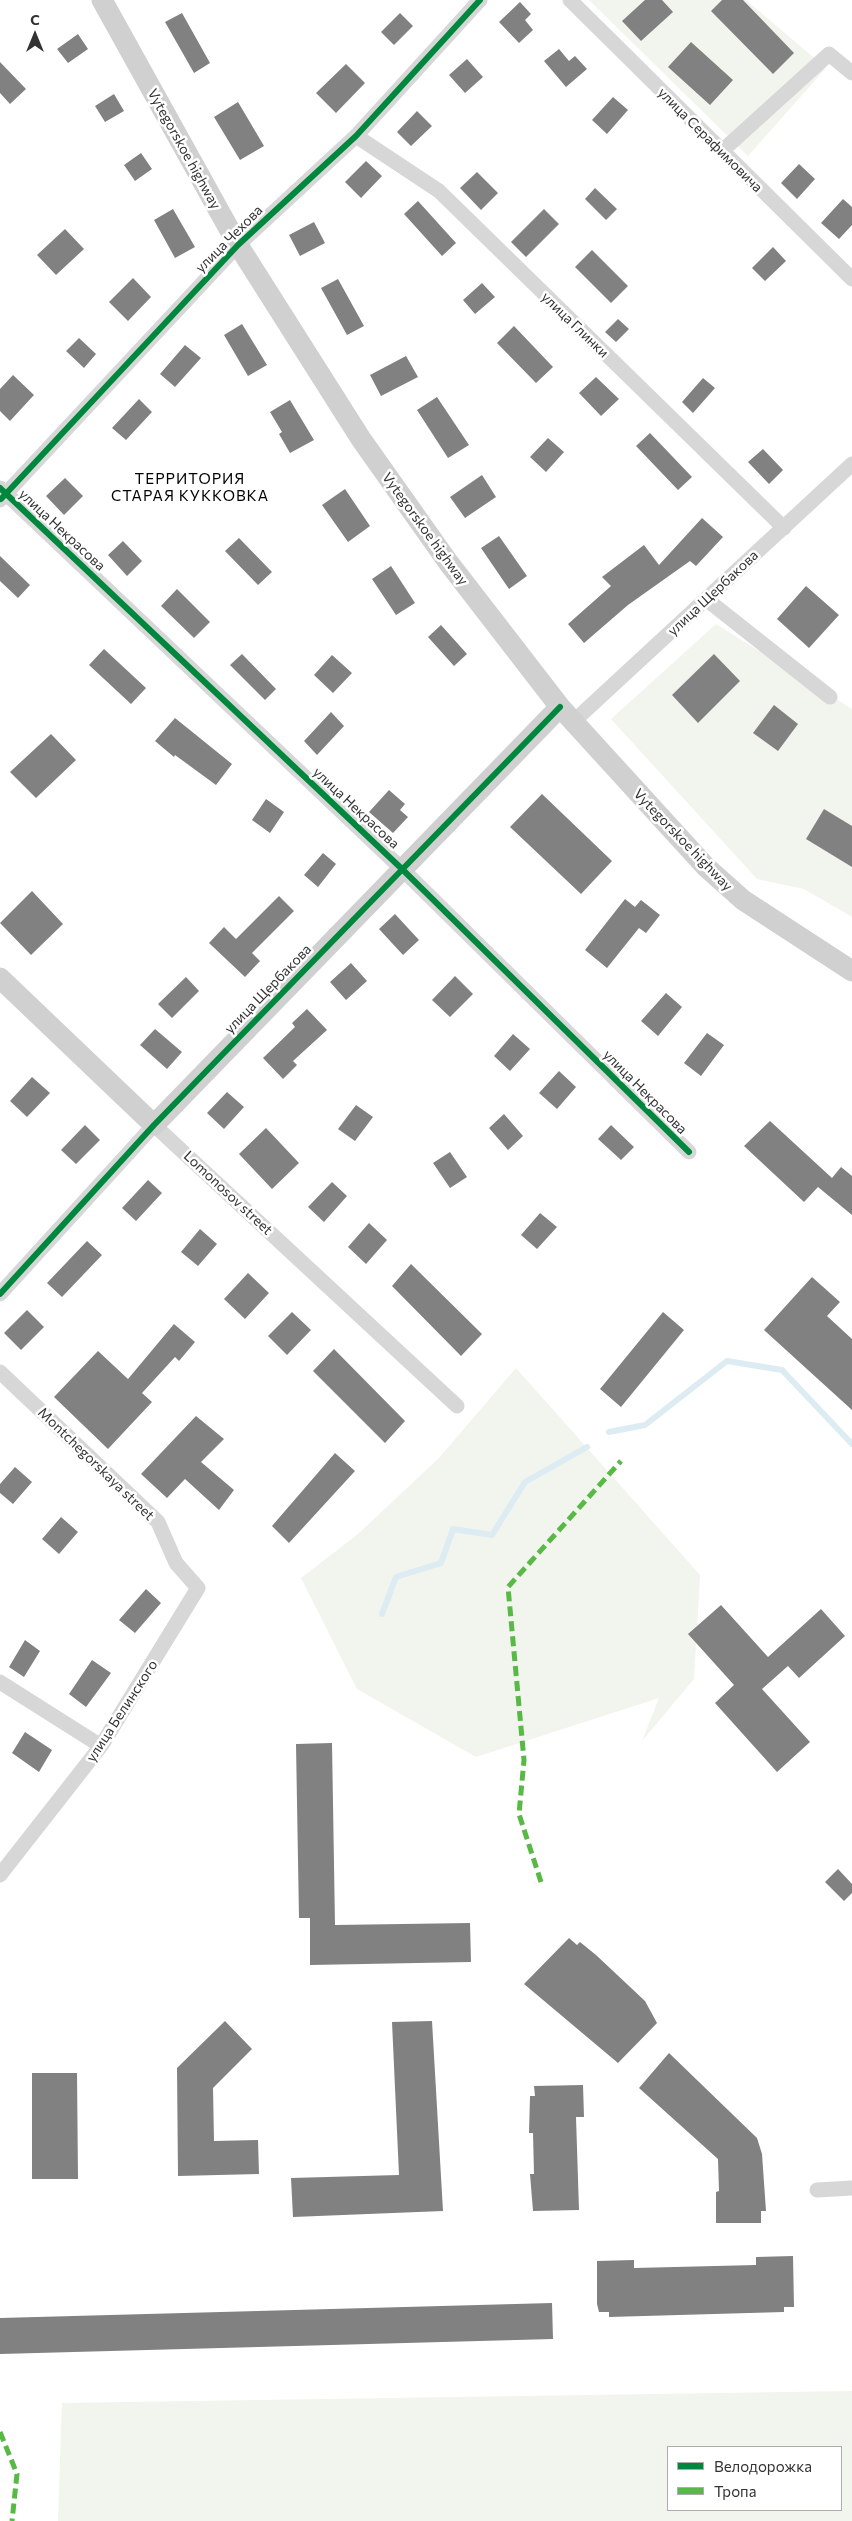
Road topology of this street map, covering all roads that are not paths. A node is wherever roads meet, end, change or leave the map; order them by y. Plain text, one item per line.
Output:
1 (102, 0) edge
2 (480, 0) edge
3 (570, 0) edge
4 (852, 73) edge
5 (356, 136) junction
6 (722, 152) junction
7 (238, 245) junction
8 (852, 279) edge
9 (852, 464) edge
10 (2, 494) edge
11 (784, 528) junction
12 (706, 599) junction
13 (830, 697) dead end
14 (566, 714) junction
15 (402, 869) junction
16 (852, 971) edge
17 (0, 978) edge
18 (154, 1125) junction
19 (689, 1152) dead end
20 (0, 1294) edge
21 (0, 1372) edge
22 (457, 1406) dead end
23 (198, 1588) joint
24 (0, 1682) edge
25 (101, 1746) junction
26 (0, 1875) edge
27 (852, 2188) edge
28 (817, 2190) dead end

1 - 7 main road, Vytegorskoe highway
2 - 5 street, улица Чехова
3 - 6 street, улица Серафимовича
4 - 6 street
5 - 7 street, улица Чехова
5 - 11 street, улица Глинки
6 - 8 street, улица Серафимовича
7 - 10 street, улица Чехова
7 - 14 main road, Vytegorskoe highway
9 - 11 street, улица Щербакова
10 - 15 street, улица Некрасова
11 - 12 street, улица Щербакова
12 - 13 street
12 - 14 street, улица Щербакова
14 - 15 main road, улица Щербакова
14 - 16 main road, Vytegorskoe highway
15 - 18 main road, улица Щербакова
15 - 19 street, улица Некрасова
17 - 18 main road, Lomonosov street
18 - 20 street, улица Щербакова
18 - 22 street, Lomonosov street
21 - 23 street, Montchegorskaya street
23 - 25 street, улица Белинского
24 - 25 street
25 - 26 street, улица Белинского
27 - 28 street

